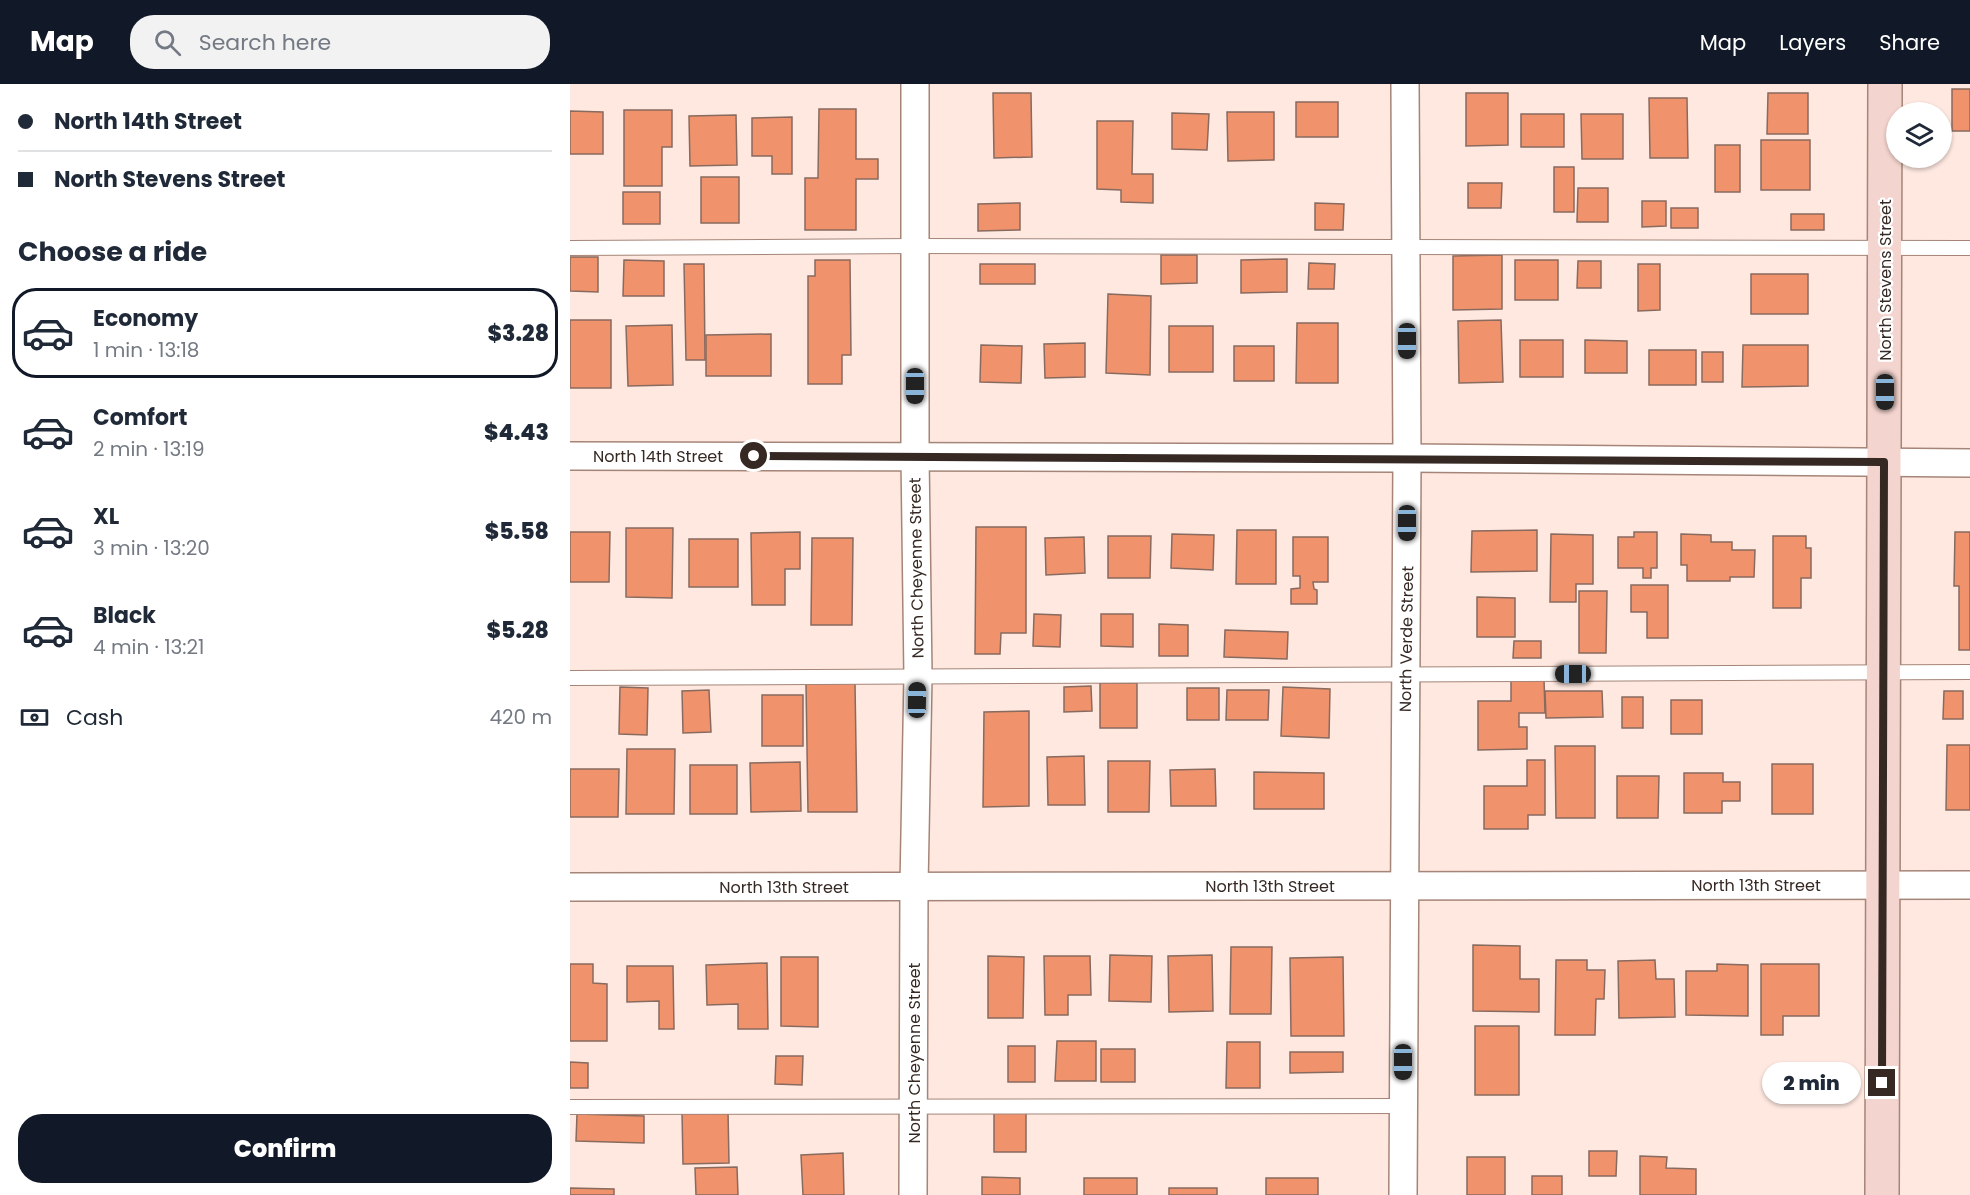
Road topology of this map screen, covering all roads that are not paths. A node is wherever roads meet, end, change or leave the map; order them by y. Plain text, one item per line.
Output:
1 (915, 84) edge
2 (1405, 84) edge
3 (1885, 84) edge
4 (915, 246) junction
5 (570, 248) edge
6 (1406, 248) junction
7 (1885, 248) junction
8 (1970, 249) edge
9 (570, 456) edge
10 (915, 456) junction
11 (1407, 458) junction
12 (1884, 462) junction
13 (1970, 463) edge
14 (1970, 672) edge
15 (1883, 673) junction
16 (1406, 675) junction
17 (918, 676) junction
18 (570, 678) edge
19 (1882, 885) junction
20 (1970, 885) edge
21 (914, 886) junction
22 (1404, 886) junction
23 (570, 887) edge
24 (914, 1106) junction
25 (1403, 1106) junction
26 (570, 1107) edge
27 (914, 1195) edge
28 (1403, 1195) edge
29 (1882, 1195) edge

1 - 4 street, North Cheyenne Street
2 - 6 street, North Verde Street
3 - 7 street, North Stevens Street
4 - 5 lane
4 - 6 lane
4 - 10 street, North Cheyenne Street
6 - 7 lane
6 - 11 street, North Verde Street
7 - 8 lane
7 - 12 street, North Stevens Street
9 - 10 street, North 14th Street
10 - 11 street, North 14th Street
10 - 17 street, North Cheyenne Street
11 - 12 street, North 14th Street
11 - 16 street, North Verde Street
12 - 13 street, North 14th Street
12 - 15 street, North Stevens Street
14 - 15 lane
15 - 16 lane
15 - 19 street, North Stevens Street
16 - 17 lane
16 - 22 street, North Verde Street
17 - 18 lane
17 - 21 street, North Cheyenne Street
19 - 20 street, North 13th Street
19 - 22 street, North 13th Street
19 - 29 street, North Stevens Street
21 - 22 street, North 13th Street
21 - 23 street, North 13th Street
21 - 24 street, North Cheyenne Street
22 - 25 street, North Verde Street
24 - 25 lane
24 - 26 lane
24 - 27 street, North Cheyenne Street
25 - 28 street, North Verde Street

